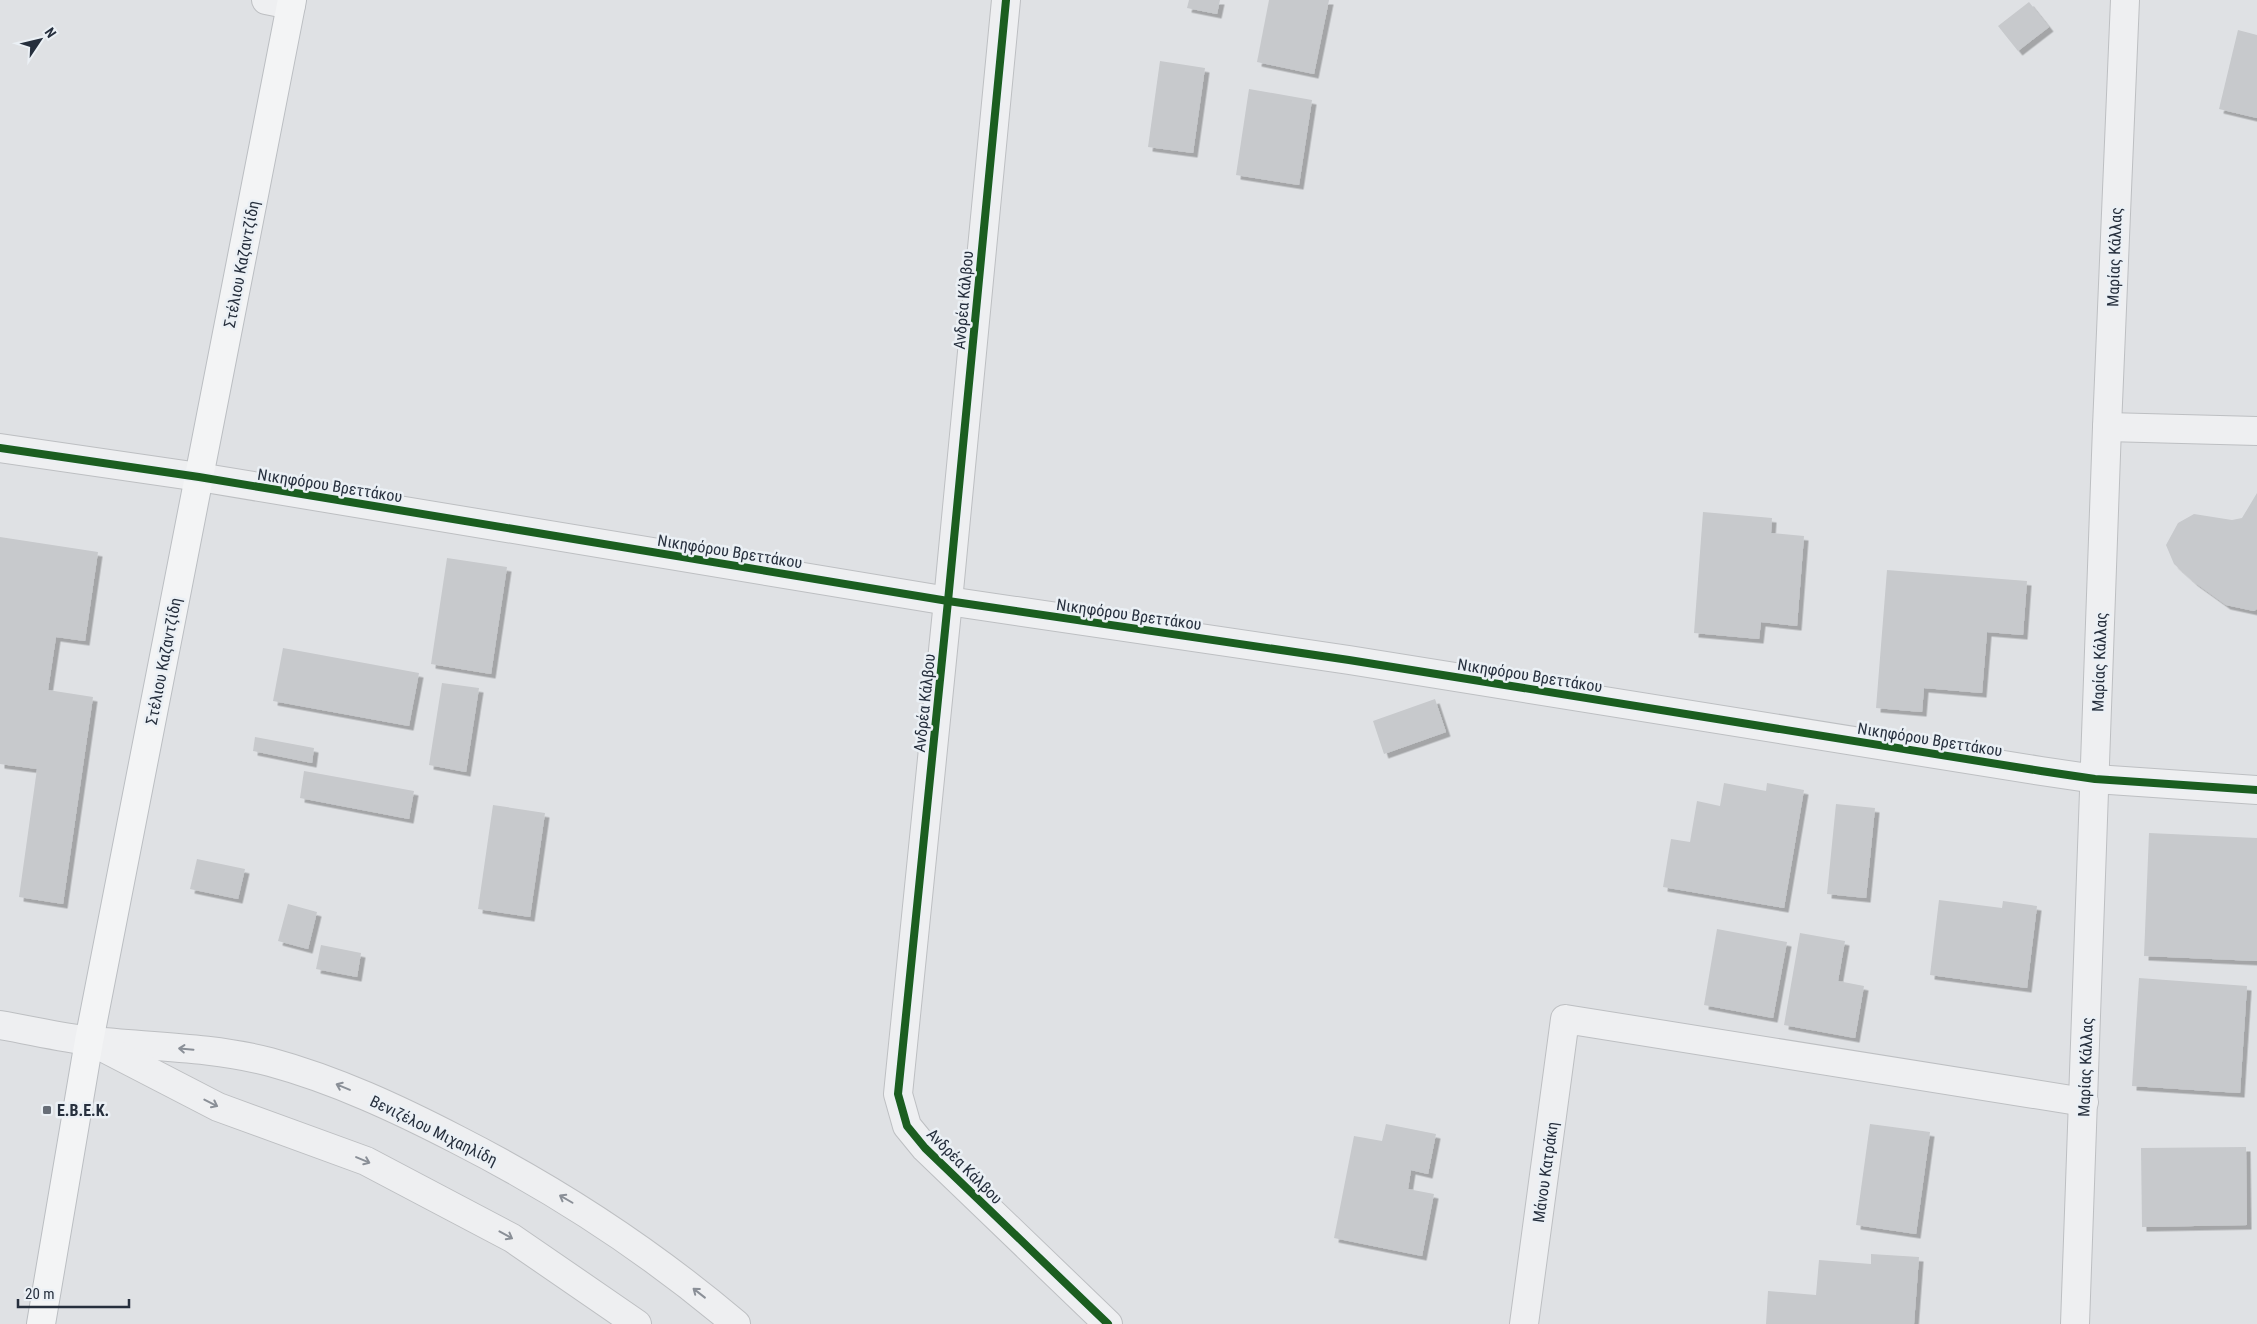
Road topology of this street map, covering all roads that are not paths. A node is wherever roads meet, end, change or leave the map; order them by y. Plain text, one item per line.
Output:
1 (1006, 0) edge
2 (2125, 0) edge
3 (283, 2) edge
4 (2107, 427) junction
5 (2257, 431) edge
6 (0, 448) edge
7 (199, 478) junction
8 (948, 601) junction
9 (2095, 779) junction
10 (2257, 790) edge
11 (0, 1024) edge
12 (89, 1041) junction
13 (2084, 1102) junction
14 (41, 1324) edge
15 (638, 1324) edge
16 (736, 1324) edge
17 (1108, 1324) edge
18 (1524, 1324) edge
19 (2075, 1324) edge

1 - 8 street, Ανδρέα Κάλβου
2 - 4 street, Μαρίας Κάλλας
3 - 7 main road, Στέλιου Καζαντζίδη
4 - 5 street
4 - 9 street, Μαρίας Κάλλας
6 - 7 street, Νικηφόρου Βρεττάκου
7 - 8 street, Νικηφόρου Βρεττάκου
7 - 12 main road, Στέλιου Καζαντζίδη
8 - 9 street, Νικηφόρου Βρεττάκου
8 - 17 street, Ανδρέα Κάλβου
9 - 10 street, Νικηφόρου Βρεττάκου
9 - 13 street, Μαρίας Κάλλας
11 - 12 street, Βενιζέλου Μιχαηλίδη
12 - 14 main road, Στέλιου Καζαντζίδη
12 -> 15 street, Βενιζέλου Μιχαηλίδη
16 -> 12 street, Βενιζέλου Μιχαηλίδη
13 - 18 street, Μάνου Κατράκη
13 - 19 street, Μαρίας Κάλλας

